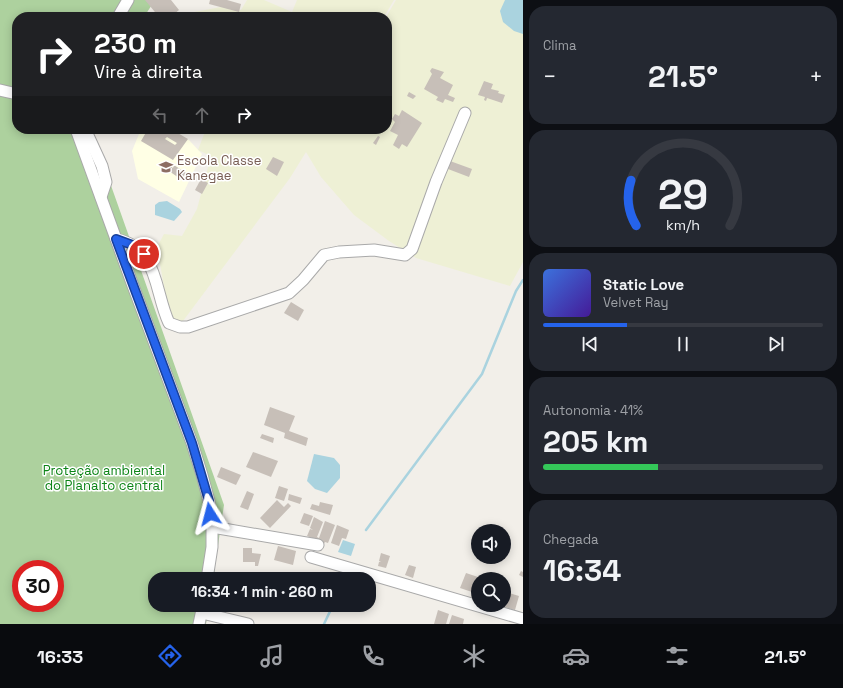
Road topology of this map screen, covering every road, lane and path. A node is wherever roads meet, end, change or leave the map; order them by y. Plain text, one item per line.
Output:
1 (128, 0) edge
2 (121, 12) edge
3 (0, 90) edge
4 (12, 93) edge
5 (465, 113) dead end
6 (78, 134) edge
7 (87, 134) edge
8 (101, 197) junction
9 (116, 239) junction
10 (212, 527) junction
11 (318, 545) dead end
12 (311, 557) dead end
13 (208, 572) edge
14 (202, 612) edge
15 (212, 612) edge
16 (523, 619) edge
17 (199, 624) edge
18 (248, 624) edge

1 - 2 street
3 - 4 street
5 - 9 street
6 - 8 street
7 - 8 street
8 - 9 street
9 - 10 street
10 - 11 street
10 - 13 street
12 - 16 street
14 - 17 street
15 - 18 street

